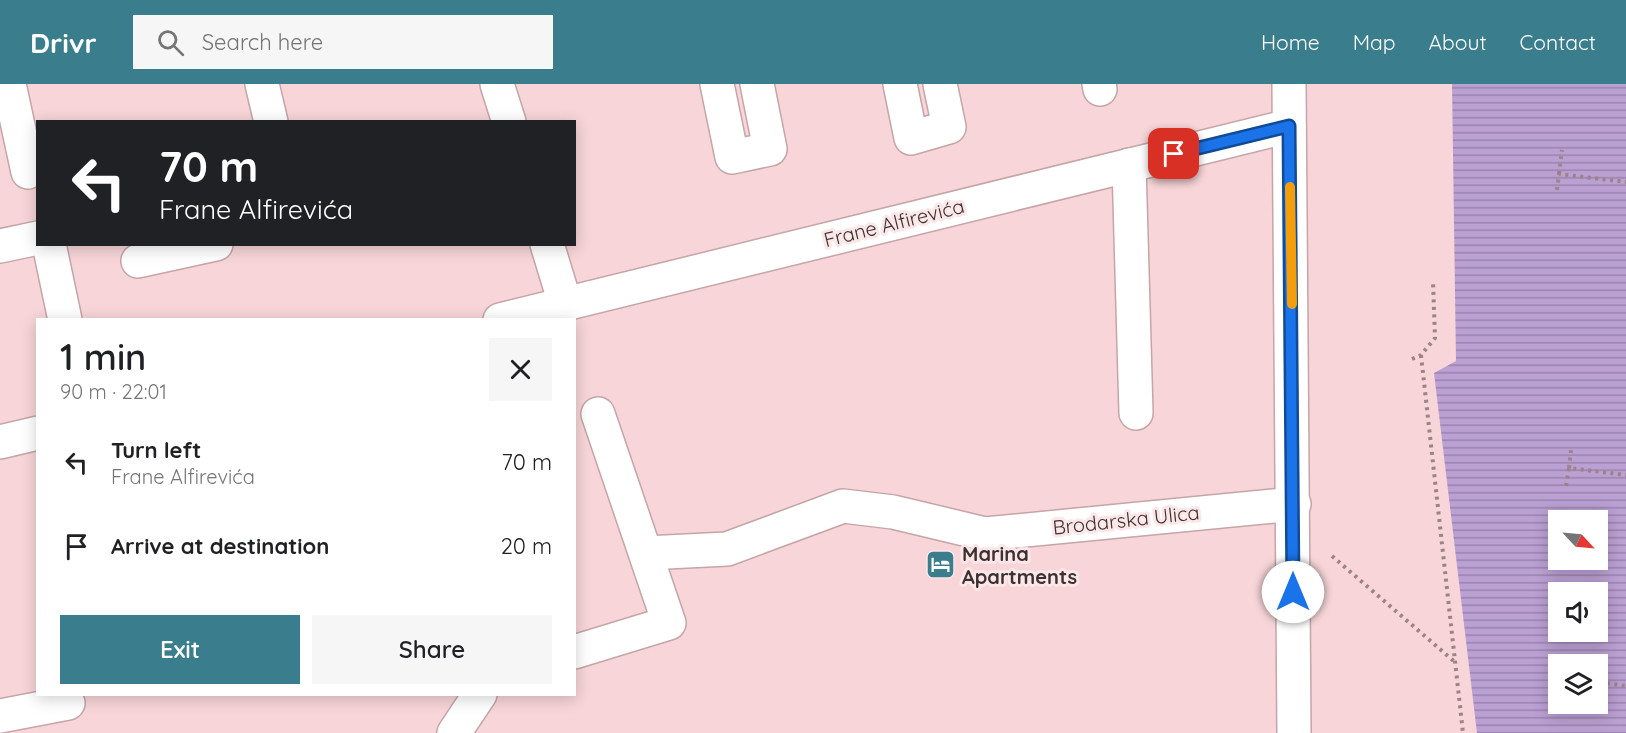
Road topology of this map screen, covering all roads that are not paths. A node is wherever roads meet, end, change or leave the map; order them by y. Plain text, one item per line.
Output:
1 (9, 84) edge
2 (262, 84) edge
3 (497, 84) edge
4 (717, 84) edge
5 (757, 84) edge
6 (900, 84) edge
7 (940, 84) edge
8 (1289, 84) edge
9 (271, 120) edge
10 (508, 120) edge
11 (1289, 126) junction
12 (1129, 165) junction
13 (28, 172) dead end
14 (36, 238) edge
15 (0, 246) edge
16 (49, 246) edge
17 (207, 246) edge
18 (548, 246) edge
19 (138, 261) dead end
20 (565, 303) junction
21 (65, 318) edge
22 (508, 318) edge
23 (1136, 413) dead end
24 (598, 414) dead end
25 (36, 433) edge
26 (0, 442) edge
27 (1293, 512) junction
28 (646, 553) junction
29 (576, 651) edge
30 (479, 696) edge
31 (69, 703) dead end
32 (0, 716) edge
33 (454, 733) edge
34 (1294, 733) edge

1 - 13 street
2 - 9 street
3 - 10 street
4 - 5 street
6 - 7 street
8 - 11 street
11 - 12 street, Frane Alfirevića
11 - 27 street
12 - 20 street, Frane Alfirevića
12 - 23 street
14 - 15 street
16 - 21 street
17 - 19 street
18 - 20 street
20 - 22 street, Frane Alfirevića
24 - 28 street
25 - 26 street
27 - 28 street, Brodarska Ulica
27 - 34 street
28 - 29 street
30 - 33 street
31 - 32 street

